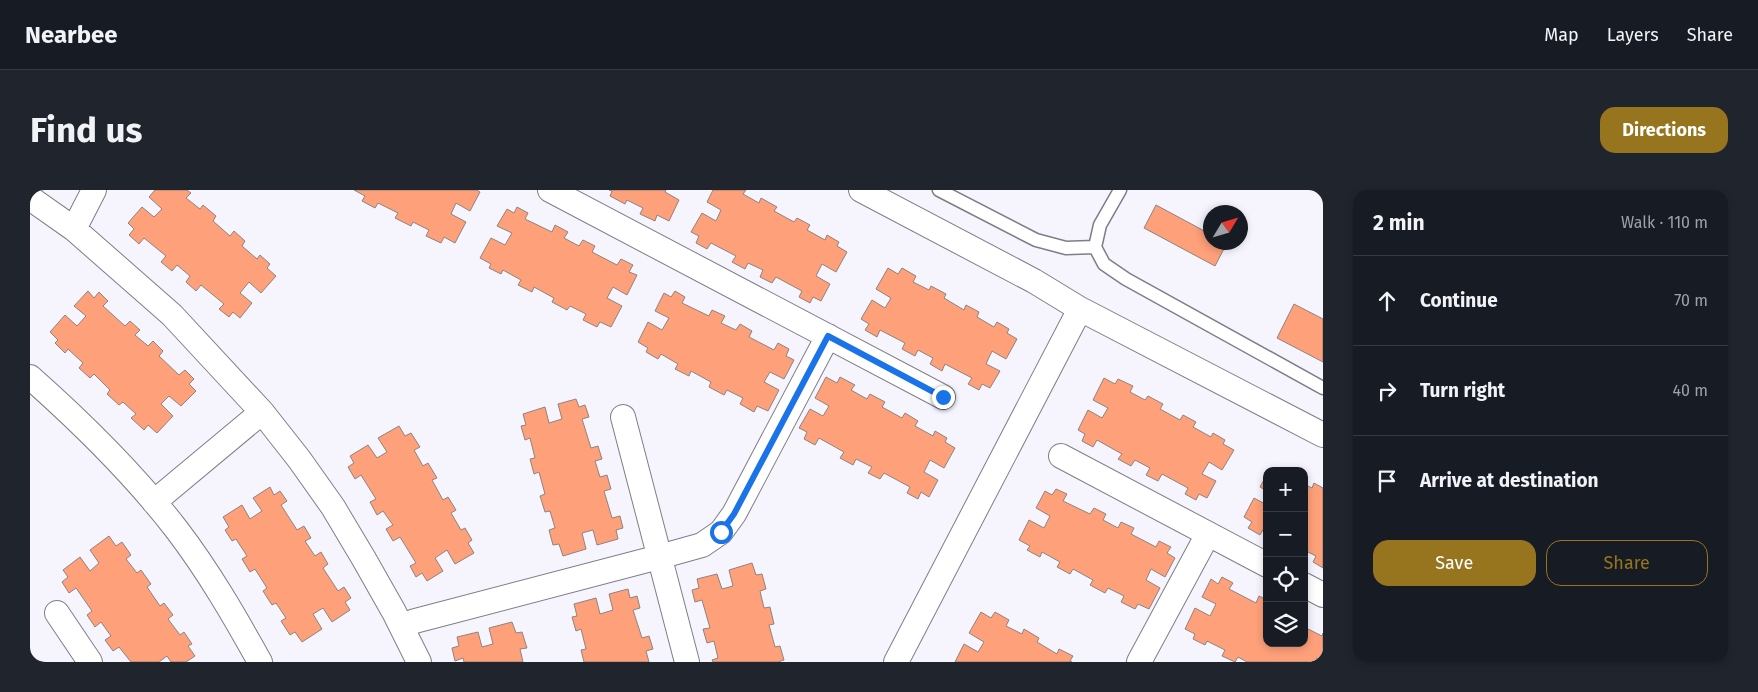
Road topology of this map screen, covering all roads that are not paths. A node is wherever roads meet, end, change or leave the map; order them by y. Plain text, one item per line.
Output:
1 (94, 190) edge
2 (550, 190) edge
3 (861, 190) edge
4 (939, 190) edge
5 (1120, 190) edge
6 (30, 198) edge
7 (74, 229) junction
8 (1095, 247) junction
9 (1080, 308) junction
10 (828, 336) junction
11 (30, 377) edge
12 (1323, 388) edge
13 (943, 397) dead end
14 (262, 412) junction
15 (623, 417) dead end
16 (1323, 434) edge
17 (1061, 456) dead end
18 (154, 502) junction
19 (1208, 534) junction
20 (660, 557) junction
21 (1263, 563) edge
22 (1308, 587) edge
23 (1323, 595) edge
24 (57, 613) dead end
25 (401, 626) junction
26 (90, 662) edge
27 (260, 662) edge
28 (419, 662) edge
29 (687, 662) edge
30 (896, 662) edge
31 (1139, 662) edge

1 - 7 street
2 - 10 street
3 - 9 street
4 - 8 lane
5 - 8 lane
6 - 7 street
7 - 14 street
8 - 12 lane
9 - 16 street
9 - 30 street
10 - 13 street
10 - 20 street
11 - 18 street
14 - 18 street
14 - 25 street
15 - 20 street
17 - 19 street
18 - 27 street
19 - 21 street
19 - 31 street
20 - 25 street
20 - 29 street
22 - 23 street
24 - 26 street
25 - 28 street

